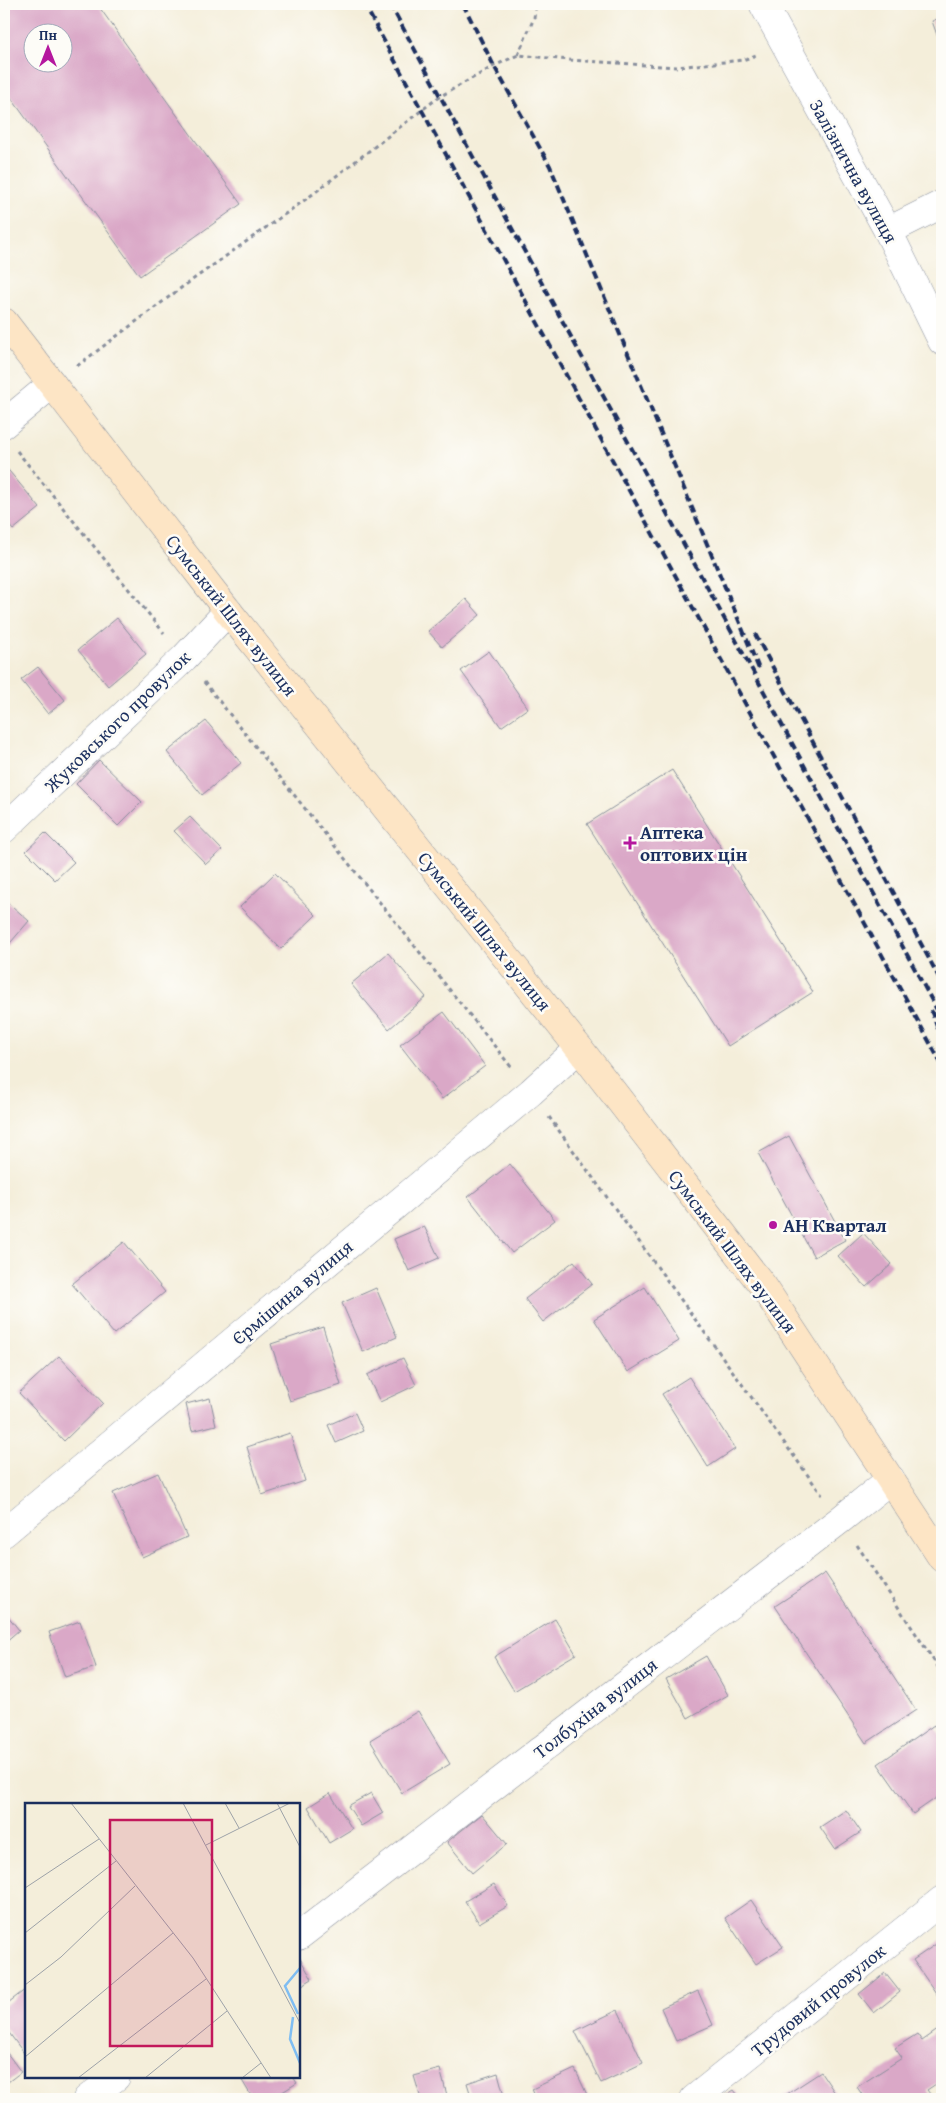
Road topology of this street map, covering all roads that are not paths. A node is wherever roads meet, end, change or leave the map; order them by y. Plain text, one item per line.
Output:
1 (763, 4) edge
2 (942, 204) edge
3 (888, 231) junction
4 (4, 322) edge
5 (942, 341) edge
6 (52, 384) junction
7 (4, 424) edge
8 (228, 611) junction
9 (4, 830) edge
10 (579, 1048) junction
11 (890, 1479) junction
12 (4, 1533) edge
13 (942, 1558) edge
14 (942, 1900) edge
15 (300, 1935) edge
16 (115, 2078) edge
17 (87, 2099) edge
18 (694, 2099) edge

1 - 3 street, Залізнична вулиця
2 - 3 street
3 - 5 street, Залізнична вулиця
4 - 6 main road, Сумський Шлях вулиця
6 - 7 street
6 - 8 main road, Сумський Шлях вулиця
8 - 9 street, Жуковського провулок
8 - 10 main road, Сумський Шлях вулиця
10 - 11 main road, Сумський Шлях вулиця
10 - 12 street, Єрмішина вулиця
11 - 13 main road, Сумський Шлях вулиця
11 - 15 street, Толбухіна вулиця
14 - 18 street, Трудовий провулок
16 - 17 street

